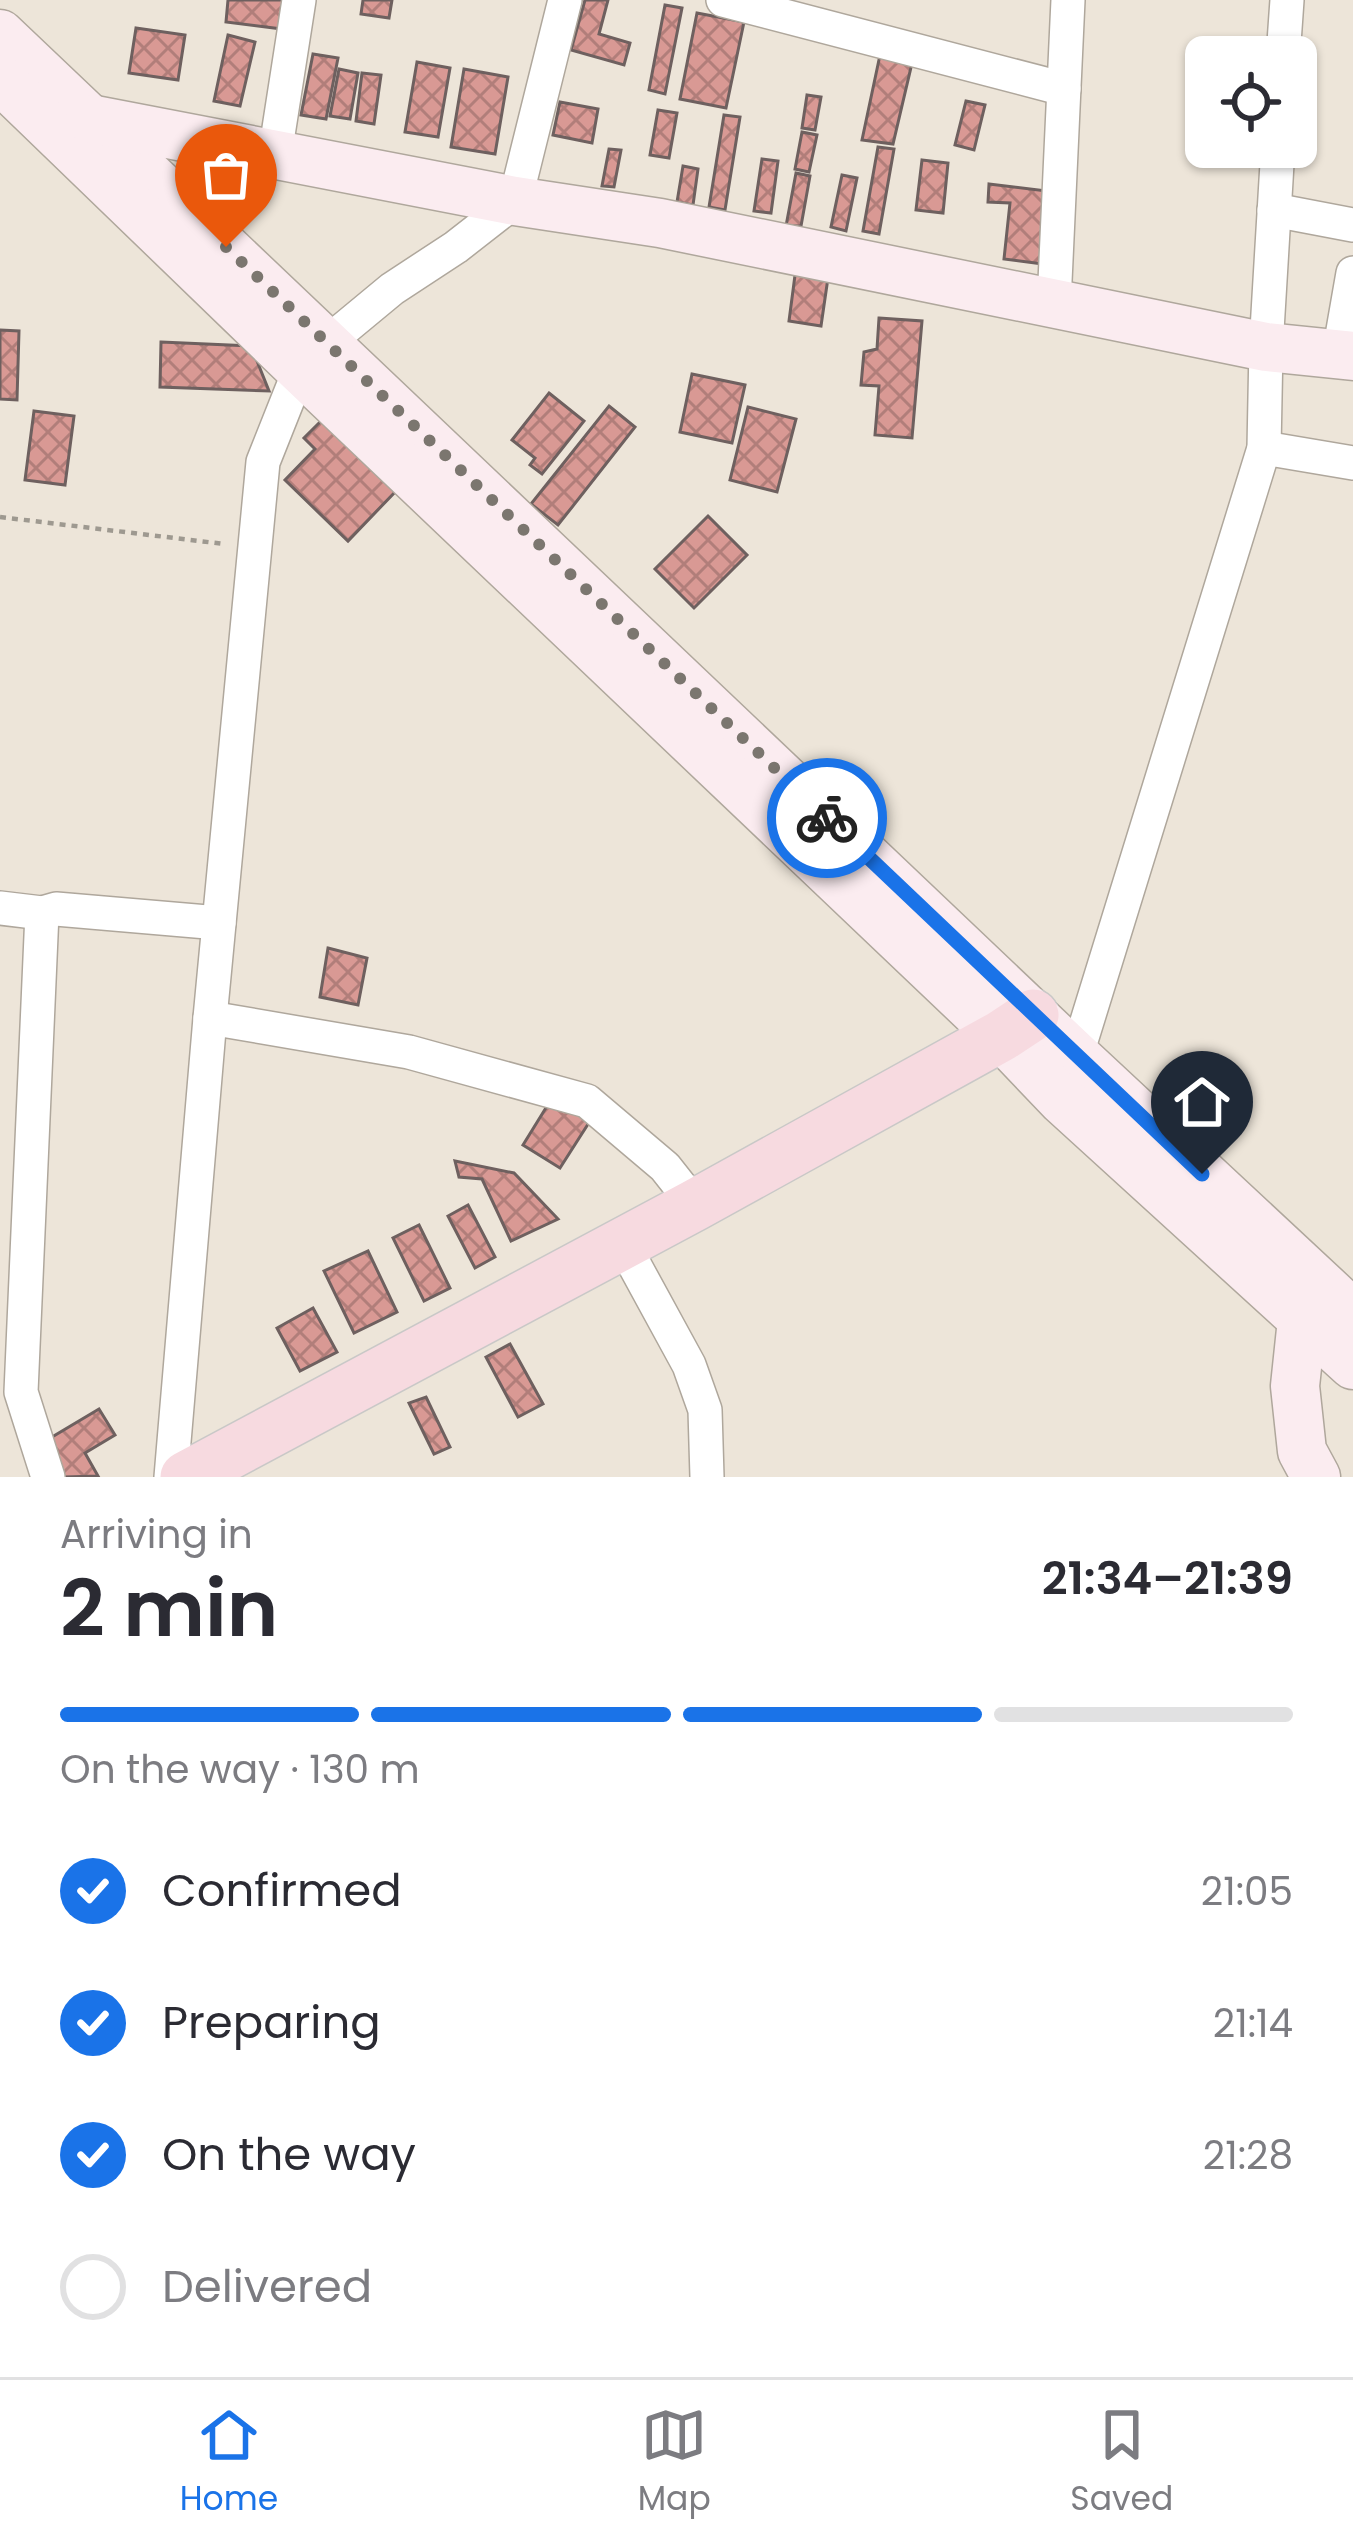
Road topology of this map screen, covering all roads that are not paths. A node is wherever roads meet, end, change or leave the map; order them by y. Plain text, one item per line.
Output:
1 (298, 0) edge
2 (565, 0) edge
3 (723, 0) edge
4 (1068, 0) edge
5 (1287, 0) edge
6 (0, 34) edge
7 (1284, 36) edge
8 (1064, 89) junction
9 (15, 94) edge
10 (91, 120) junction
11 (275, 154) junction
12 (1277, 168) edge
13 (515, 201) junction
14 (1274, 210) junction
15 (1353, 225) edge
16 (1353, 273) edge
17 (1054, 303) junction
18 (1266, 347) junction
19 (1346, 354) edge
20 (314, 356) junction
21 (1264, 448) junction
22 (1353, 463) edge
23 (0, 908) edge
24 (42, 914) junction
25 (219, 923) junction
26 (210, 1018) junction
27 (1017, 1025) junction
28 (1069, 1078) junction
29 (695, 1205) junction
30 (623, 1244) junction
31 (1327, 1309) edge
32 (1353, 1365) edge
33 (47, 1477) edge
34 (171, 1477) edge
35 (186, 1477) edge
36 (707, 1477) edge
37 (1316, 1477) edge

1 - 11 street
2 - 13 street
3 - 8 street
4 - 8 street
5 - 7 street
6 - 10 main road
8 - 17 street
9 - 10 main road
9 - 20 main road
10 - 11 main road
10 - 20 main road
11 - 13 main road
12 - 14 street
13 - 17 main road
13 - 20 street
14 - 15 street
14 - 18 street
16 - 19 street
17 - 18 main road
18 - 19 main road
18 - 21 street
20 - 25 street
20 - 27 main road
21 - 22 street
21 - 28 street
23 - 24 street
24 - 25 street
24 - 33 street
25 - 26 street
26 - 29 street
26 - 34 street
27 - 28 main road
27 - 29 main road
28 - 31 main road
29 - 30 main road
30 - 35 main road
30 - 36 street
31 - 32 main road
31 - 37 main road

